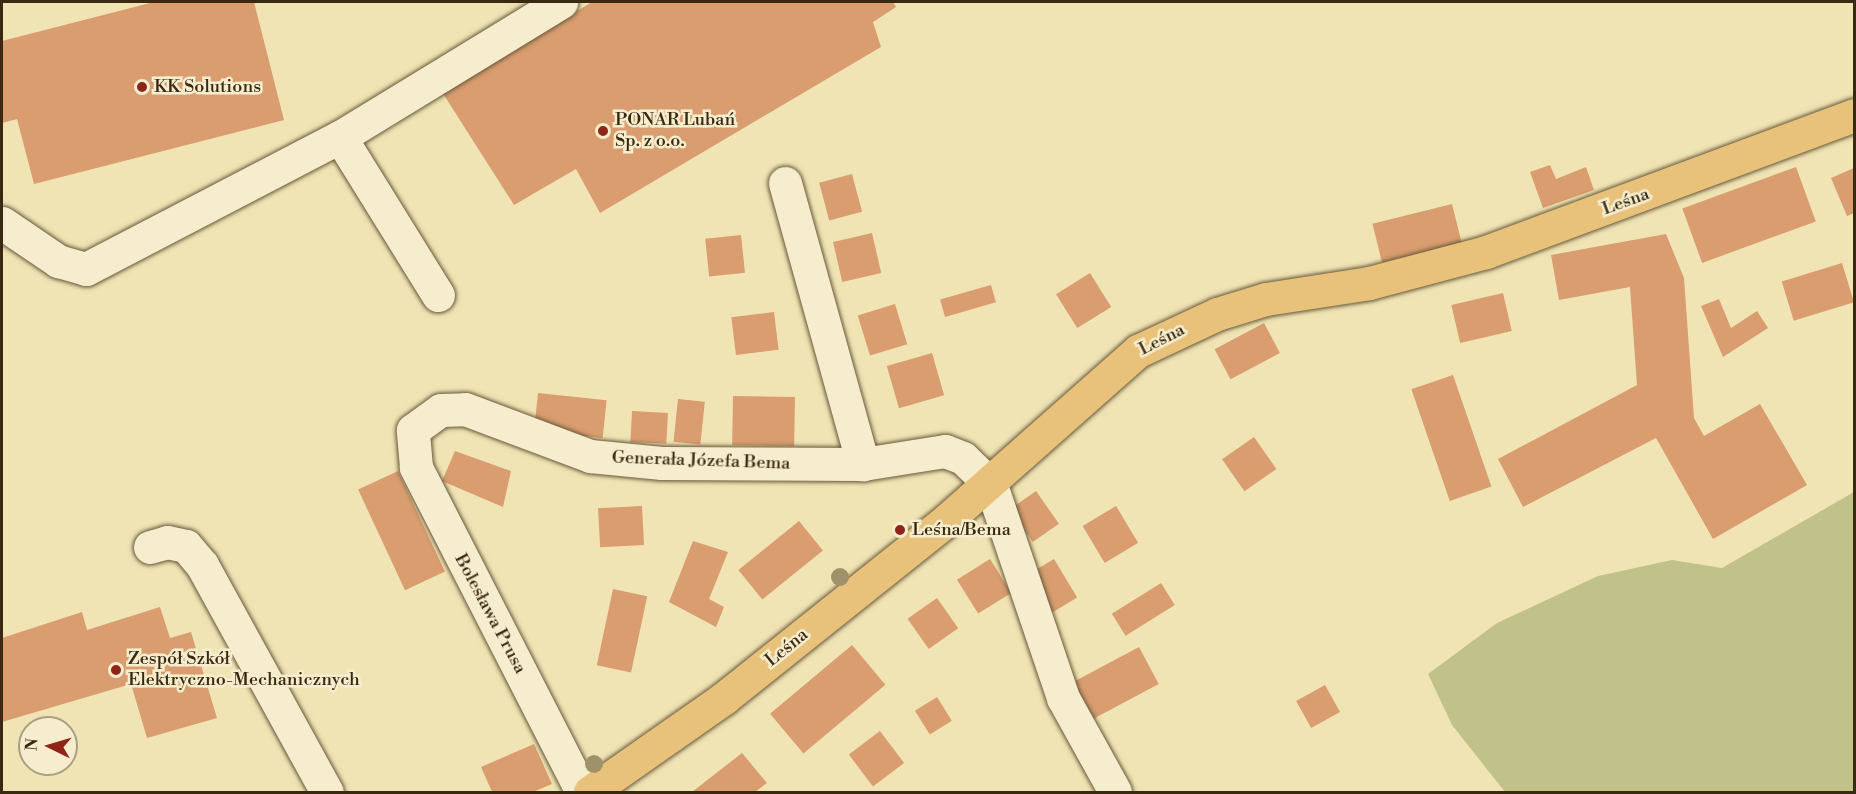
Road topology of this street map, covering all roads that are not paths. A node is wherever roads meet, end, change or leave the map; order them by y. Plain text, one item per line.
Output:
1 (561, 2) edge
2 (1854, 115) edge
3 (340, 137) junction
4 (785, 183) dead end
5 (2, 223) edge
6 (438, 295) dead end
7 (413, 430) joint
8 (863, 464) junction
9 (991, 484) junction
10 (150, 547) dead end
11 (327, 792) edge
12 (582, 792) edge
13 (590, 792) edge
14 (1115, 792) edge

1 - 3 street
2 - 9 main road, Leśna
3 - 5 street
3 - 6 street
4 - 8 street
7 - 8 street, Generała Józefa Bema
7 - 12 street, Bolesława Prusa
8 - 9 street, Generała Józefa Bema
9 - 13 main road, Leśna
9 - 14 street
10 - 11 street

